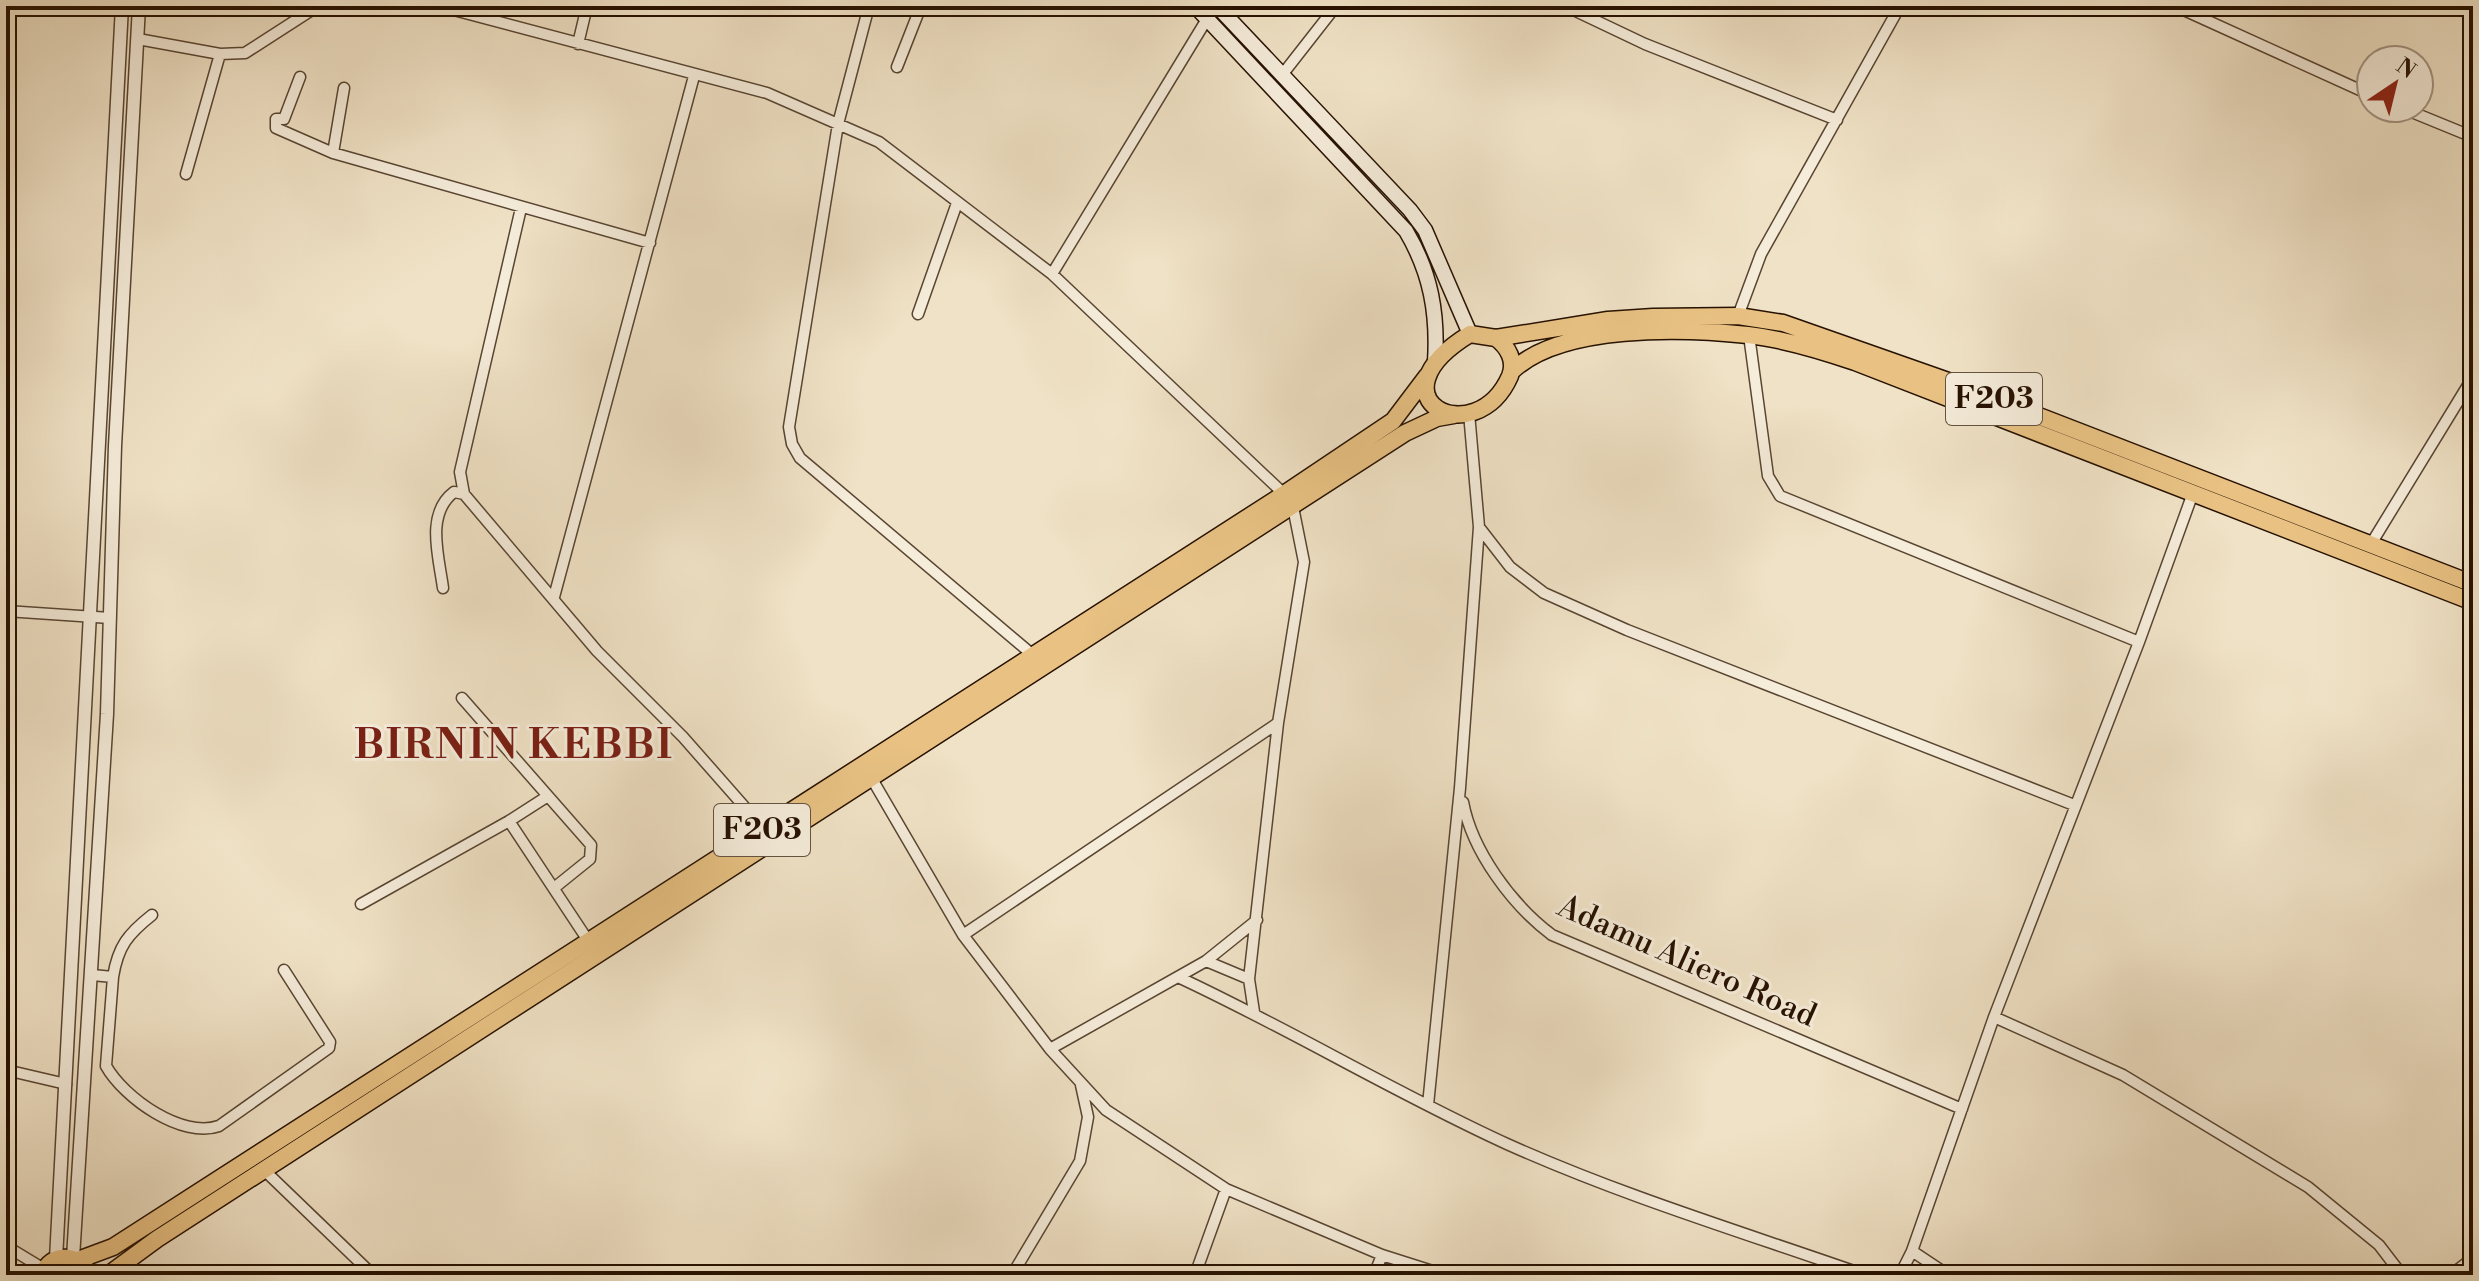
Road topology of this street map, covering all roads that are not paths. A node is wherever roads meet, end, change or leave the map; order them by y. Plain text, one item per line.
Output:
1 (122, 6) edge
2 (139, 6) edge
3 (318, 6) edge
4 (423, 6) edge
5 (587, 6) edge
6 (869, 6) edge
7 (921, 6) edge
8 (1195, 6) edge
9 (1217, 6) edge
10 (1336, 6) edge
11 (1565, 6) edge
12 (1900, 6) edge
13 (2175, 6) edge
14 (450, 8) edge
15 (1207, 19) junction
16 (138, 39) junction
17 (578, 44) junction
18 (220, 54) junction
19 (897, 67) dead end
20 (1282, 75) junction
21 (694, 76) junction
22 (300, 77) dead end
23 (344, 88) dead end
24 (2355, 88) edge
25 (1837, 120) junction
26 (2435, 121) edge
27 (838, 124) junction
28 (2473, 137) edge
29 (333, 153) junction
30 (186, 174) dead end
31 (957, 203) junction
32 (521, 208) junction
33 (650, 243) junction
34 (1052, 274) junction
35 (918, 314) dead end
36 (1738, 316) junction
37 (1470, 334) junction
38 (1749, 335) junction
39 (1496, 338) junction
40 (1431, 369) junction
41 (1512, 371) junction
42 (2473, 377) edge
43 (1461, 414) junction
44 (2193, 493) junction
45 (464, 494) junction
46 (1288, 501) junction
47 (1479, 527) junction
48 (2371, 544) junction
49 (2473, 584) edge
50 (443, 588) dead end
51 (554, 597) junction
52 (2473, 602) edge
53 (6, 611) edge
54 (90, 616) junction
55 (110, 618) junction
56 (2139, 642) junction
57 (1034, 656) junction
58 (462, 698) dead end
59 (1278, 723) junction
60 (2471, 769) dead end
61 (872, 779) junction
62 (1460, 788) junction
63 (548, 796) junction
64 (2074, 805) junction
65 (509, 821) junction
66 (764, 829) junction
67 (554, 888) junction
68 (361, 904) dead end
69 (152, 915) dead end
70 (1257, 920) junction
71 (963, 935) junction
72 (589, 942) junction
73 (1206, 961) junction
74 (284, 970) dead end
75 (72, 973) junction
76 (92, 975) junction
77 (113, 977) junction
78 (1178, 977) junction
79 (1249, 979) junction
80 (1254, 1012) junction
81 (1994, 1017) junction
82 (1050, 1049) junction
83 (6, 1070) edge
84 (66, 1084) junction
85 (1081, 1085) junction
86 (1428, 1105) junction
87 (1962, 1109) junction
88 (264, 1170) junction
89 (1226, 1189) junction
90 (6, 1246) edge
91 (1912, 1251) junction
92 (1382, 1255) junction
93 (2473, 1258) edge
94 (76, 1259) junction
95 (47, 1268) edge
96 (90, 1275) edge
97 (108, 1275) edge
98 (373, 1275) edge
99 (1012, 1275) edge
100 (1195, 1275) edge
101 (1374, 1275) edge
102 (1445, 1275) edge
103 (1865, 1275) edge
104 (1900, 1275) edge
105 (1948, 1275) edge
106 (2402, 1275) edge
107 (2451, 1275) edge

1 - 54 street
2 - 16 street
3 - 18 street
4 - 14 street
5 - 17 street
6 - 27 street
7 - 19 street
8 - 15 main road
9 - 20 main road
10 - 20 street
11 - 25 street
12 - 25 street
13 - 24 street
14 - 17 street
15 - 34 street
15 - 40 main road
16 - 18 street
16 - 55 street
17 - 21 street
18 - 30 street
20 - 37 main road
21 - 27 street
21 - 33 street
22 - 29 street
23 - 29 street
25 - 36 street
26 - 28 street
27 - 31 street
27 - 57 street
29 - 32 street
31 - 34 street
31 - 35 street
32 - 33 street
32 - 45 street
33 - 51 street
34 - 46 street
36 - 39 main road, F203
36 - 48 main road, F203
37 - 39 main road
37 - 40 main road
38 - 41 main road, F203
38 - 44 main road, F203
38 - 56 street
39 - 41 main road
40 - 43 main road
40 - 46 main road, F203
41 - 43 main road
42 - 48 street
43 - 46 main road, F203
43 - 47 street
44 - 52 main road, F203
44 - 56 street
45 - 50 street
45 - 51 street
46 - 57 main road, F203
46 - 59 street
46 - 61 main road, F203
47 - 62 street
47 - 64 street
48 - 49 main road, F203
51 - 66 street
52 - 60 street
53 - 54 street
54 - 55 street
54 - 75 street
55 - 76 street
56 - 64 street
57 - 66 main road, F203
58 - 63 street
59 - 70 street
59 - 71 street
61 - 71 street
61 - 88 main road, F203
62 - 86 street
62 - 87 street, Adamu Aliero Road
63 - 65 street
63 - 67 street
64 - 81 street
65 - 67 street
65 - 68 street
66 - 72 main road, F203
67 - 72 street
69 - 77 street
70 - 73 street
70 - 79 street
71 - 82 street
72 - 94 main road, F203
73 - 78 street
73 - 79 street
74 - 77 street
75 - 76 street
75 - 84 street
76 - 77 street
76 - 94 street
78 - 80 street
78 - 82 street
79 - 80 street
80 - 86 street
81 - 87 street
81 - 106 street
82 - 85 street
83 - 84 street
84 - 95 street
85 - 89 street
85 - 99 street
86 - 103 street
87 - 91 street
88 - 97 main road, F203
88 - 98 street
89 - 92 street
89 - 100 street
90 - 95 street
91 - 104 street
91 - 105 street
92 - 101 street
92 - 102 street
93 - 107 street
94 - 95 main road
94 - 96 main road

